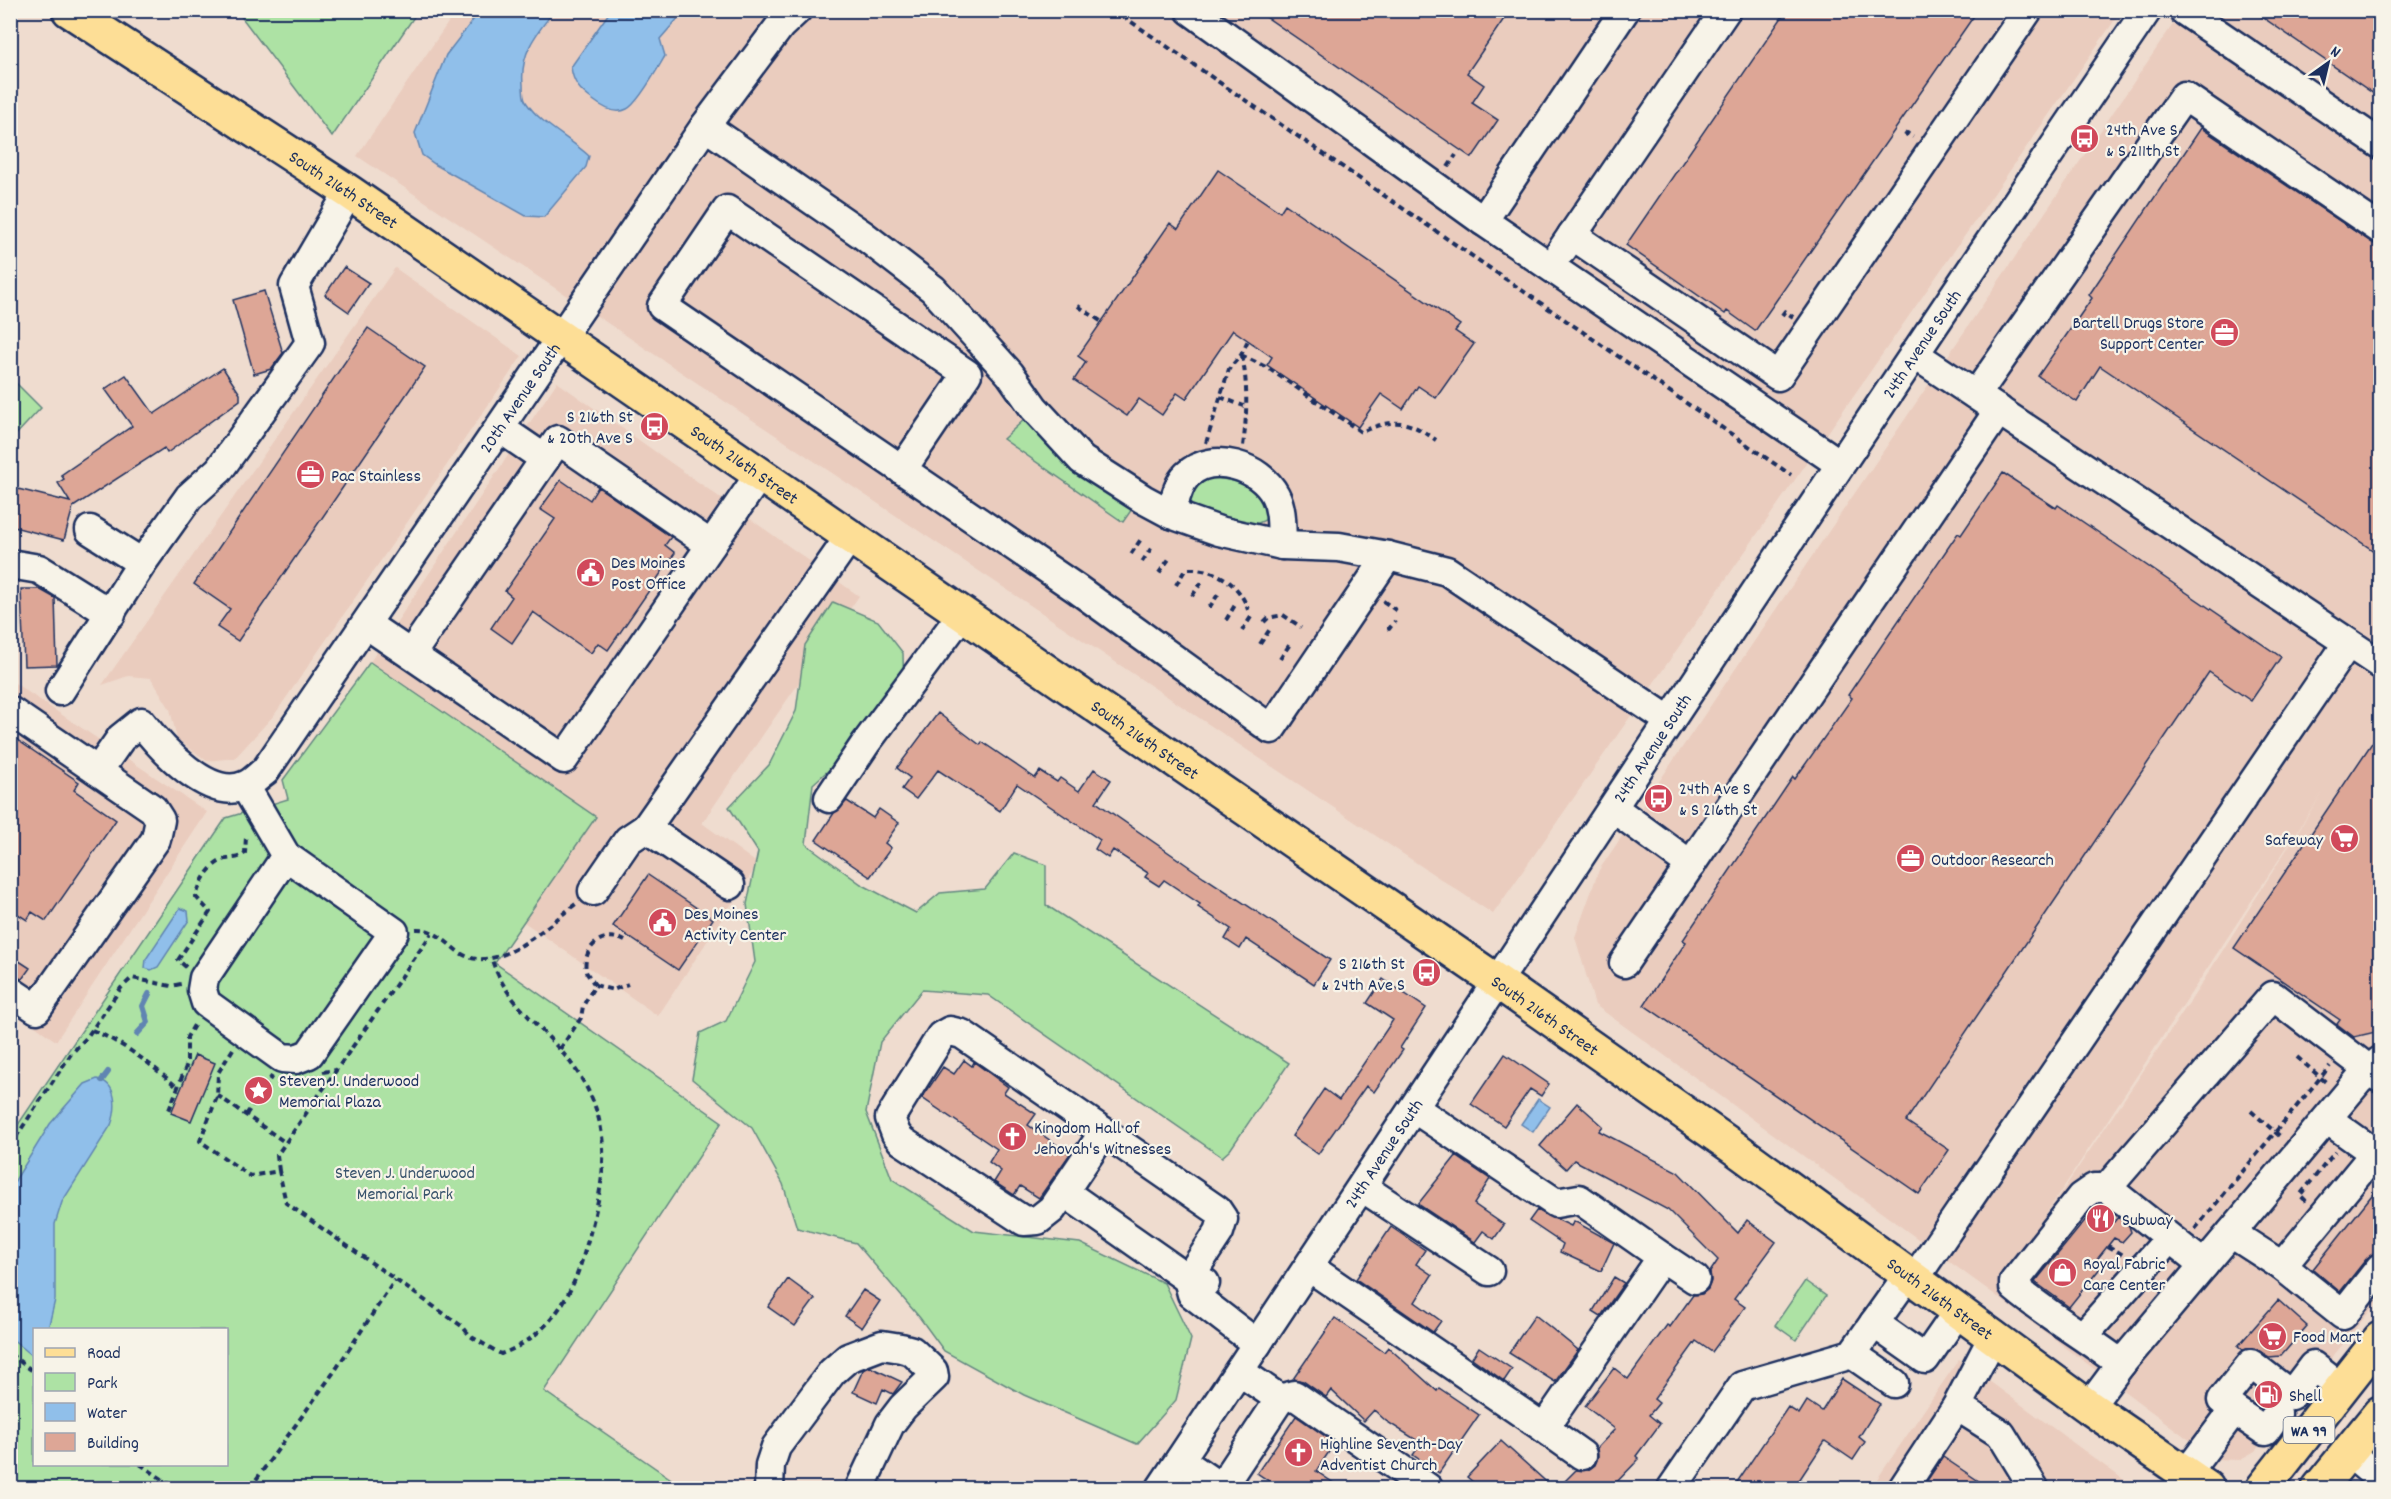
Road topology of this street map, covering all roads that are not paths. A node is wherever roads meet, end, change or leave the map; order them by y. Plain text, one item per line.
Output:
1 (69, 10) edge
2 (796, 10) edge
3 (1190, 10) edge
4 (1625, 10) edge
5 (1726, 10) edge
6 (2028, 10) edge
7 (2147, 10) edge
8 (2183, 10) edge
9 (705, 126) junction
10 (2380, 144) edge
11 (349, 192) junction
12 (1483, 221) junction
13 (2380, 229) edge
14 (1572, 235) junction
15 (1551, 267) junction
16 (562, 339) junction
17 (1914, 354) junction
18 (1987, 403) junction
19 (501, 429) junction
20 (545, 459) junction
21 (1839, 464) junction
22 (902, 470) junction
23 (760, 474) junction
24 (1171, 514) junction
25 (90, 530) dead end
26 (851, 535) junction
27 (711, 545) junction
28 (1282, 545) junction
29 (1388, 555) junction
30 (142, 563) junction
31 (10, 564) edge
32 (111, 614) junction
33 (962, 614) junction
34 (366, 624) junction
35 (2348, 643) junction
36 (411, 654) junction
37 (2380, 664) edge
38 (60, 691) dead end
39 (10, 711) edge
40 (1670, 722) junction
41 (98, 771) junction
42 (245, 786) junction
43 (829, 798) dead end
44 (1613, 808) junction
45 (646, 828) junction
46 (286, 856) junction
47 (1691, 865) junction
48 (730, 885) dead end
49 (593, 891) road end
50 (1624, 963) dead end
51 (1498, 982) junction
52 (10, 990) edge
53 (2377, 1070) edge
54 (1414, 1109) junction
55 (2327, 1119) junction
56 (1104, 1132) junction
57 (2378, 1155) edge
58 (1362, 1187) junction
59 (2108, 1188) junction
60 (1065, 1192) junction
61 (2231, 1233) junction
62 (2178, 1239) junction
63 (1662, 1257) junction
64 (2204, 1265) junction
65 (2282, 1266) junction
66 (1309, 1267) junction
67 (2380, 1268) edge
68 (1489, 1271) dead end
69 (1912, 1276) junction
70 (1188, 1279) junction
71 (1695, 1279) dead end
72 (1959, 1310) junction
73 (1874, 1323) junction
74 (1994, 1335) junction
75 (2084, 1335) junction
76 (1262, 1337) junction
77 (2380, 1340) edge
78 (1852, 1354) junction
79 (2121, 1364) junction
80 (1239, 1371) junction
81 (1894, 1383) dead end
82 (2342, 1388) junction
83 (1280, 1399) junction
84 (1957, 1406) junction
85 (2089, 1407) junction
86 (2380, 1413) edge
87 (1544, 1428) junction
88 (2348, 1452) junction
89 (1582, 1455) dead end
90 (1180, 1460) junction
91 (2380, 1479) edge
92 (2196, 1481) edge
93 (769, 1488) edge
94 (860, 1488) edge
95 (1161, 1488) edge
96 (1221, 1488) edge
97 (1428, 1488) edge
98 (1672, 1488) edge
99 (1903, 1488) edge
100 (2034, 1488) edge
101 (2263, 1488) edge
102 (2319, 1488) edge

1 - 11 main road, South 216th Street
2 - 9 street, 20th Avenue South
3 - 12 street
4 - 12 street
5 - 14 street
6 - 14 street
7 - 17 street, 24th Avenue South
8 - 10 street
9 - 16 street, 20th Avenue South
9 - 24 street
11 - 16 main road, South 216th Street
11 - 30 street
12 - 15 street
13 - 18 street
14 - 15 street
15 - 21 street
16 - 19 street, 20th Avenue South
16 - 23 main road, South 216th Street
17 - 18 street
17 - 21 street, 24th Avenue South
18 - 35 street
18 - 47 street
19 - 20 street
19 - 34 street, 20th Avenue South
20 - 27 street
20 - 36 street
21 - 40 street, 24th Avenue South
22 - 22 street
22 - 29 street
23 - 26 main road, South 216th Street
23 - 27 street
24 - 28 street
24 - 28 street
25 - 30 street
26 - 33 main road, South 216th Street
26 - 45 street
27 - 36 street
28 - 29 street
29 - 40 street
30 - 32 street
31 - 32 street
32 - 38 street
33 - 43 street
33 - 51 main road, South 216th Street
34 - 36 street
34 - 42 street, 20th Avenue South
35 - 37 street
35 - 69 street
39 - 41 street
40 - 44 street, 24th Avenue South
41 - 42 street
41 - 52 street
42 - 46 street
44 - 47 street
44 - 51 street, 24th Avenue South
45 - 48 street
45 - 49 street
46 - 46 street
47 - 50 street
51 - 54 street, 24th Avenue South
51 - 69 main road, South 216th Street
53 - 55 street
53 - 59 street
54 - 58 street, 24th Avenue South
54 - 63 street
55 - 57 street
55 - 61 street
56 - 60 street
56 - 60 street
56 - 70 street
57 - 65 street
58 - 66 street, 24th Avenue South
58 - 68 street
59 - 62 street
59 - 75 street
60 - 70 street
61 - 64 street
61 - 65 street
62 - 64 street
62 - 75 street
63 - 71 street
63 - 87 street
64 - 79 street
65 - 67 street
66 - 76 street, 24th Avenue South
66 - 87 street
69 - 72 main road, South 216th Street
69 - 73 street
70 - 76 street
72 - 73 street
72 - 74 main road, South 216th Street
73 - 78 street
74 - 84 street
74 - 85 main road, South 216th Street
75 - 79 street
76 - 80 street, 24th Avenue South
77 - 82 main road, WA 99
78 - 81 street
78 - 98 street
79 - 85 street
80 - 83 street
80 - 90 street, 24th Avenue South
82 - 92 street
82 - 101 main road, WA 99
83 - 96 street
83 - 97 street
84 - 99 street
84 - 100 street
85 - 92 main road, South 216th Street
86 - 88 main road, WA 99
87 - 89 street
88 - 91 street
88 - 102 main road, WA 99
90 - 95 street, 24th Avenue South
90 - 96 street
93 - 94 street

